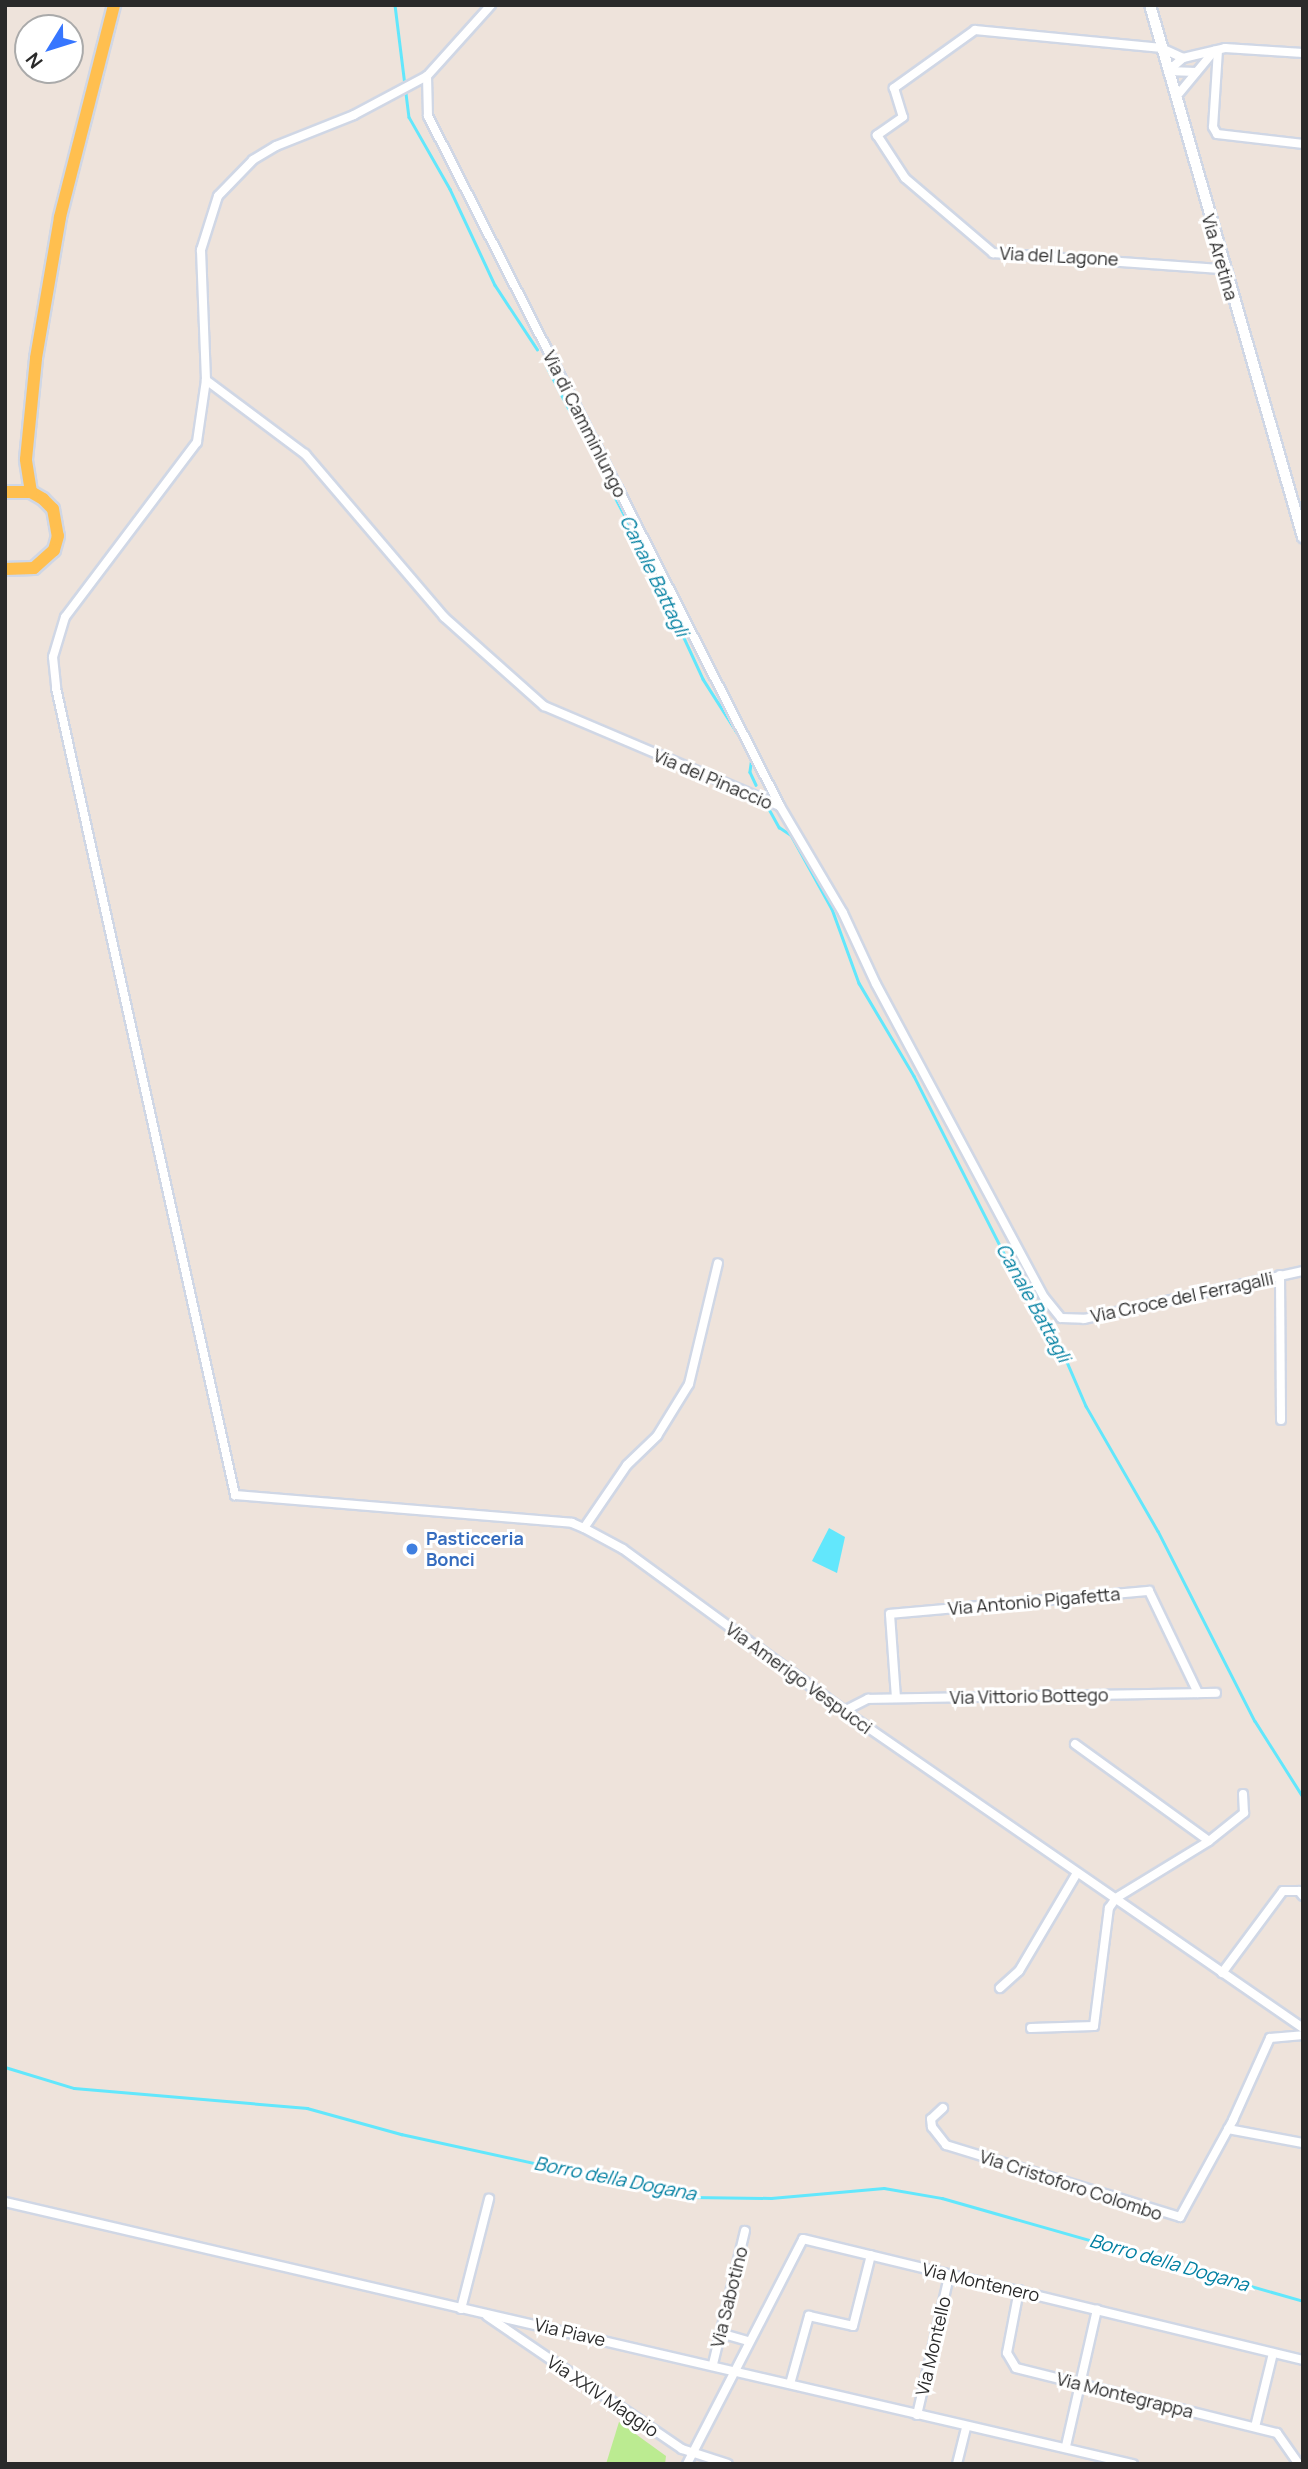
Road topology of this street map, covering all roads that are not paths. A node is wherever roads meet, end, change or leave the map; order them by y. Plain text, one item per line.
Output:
1 (114, 5) edge
2 (491, 5) edge
3 (1150, 5) edge
4 (1162, 48) junction
5 (1216, 51) junction
6 (1303, 53) edge
7 (1183, 58) junction
8 (1168, 71) junction
9 (1196, 72) junction
10 (427, 76) junction
11 (1175, 99) junction
12 (1303, 144) edge
13 (1223, 269) junction
14 (206, 380) junction
15 (26, 459) junction
16 (9, 491) edge
17 (31, 492) junction
18 (1303, 537) edge
19 (5, 569) edge
20 (779, 806) junction
21 (718, 1263) dead end
22 (1303, 1271) edge
23 (1280, 1275) junction
24 (1061, 1318) joint
25 (1281, 1420) dead end
26 (584, 1528) junction
27 (1198, 1693) junction
28 (1216, 1693) dead end
29 (896, 1698) junction
30 (844, 1711) junction
31 (1075, 1744) dead end
32 (1243, 1794) dead end
33 (1209, 1841) junction
34 (1077, 1873) junction
35 (1303, 1896) edge
36 (1116, 1898) junction
37 (1222, 1973) junction
38 (1000, 1988) dead end
39 (1031, 2028) dead end
40 (1303, 2028) edge
41 (1303, 2035) edge
42 (943, 2108) dead end
43 (1228, 2129) junction
44 (1303, 2143) edge
45 (489, 2199) dead end
46 (5, 2202) edge
47 (745, 2231) dead end
48 (871, 2255) junction
49 (949, 2276) junction
50 (1020, 2290) junction
51 (461, 2309) junction
52 (1097, 2309) junction
53 (485, 2315) junction
54 (720, 2333) junction
55 (748, 2341) junction
56 (1273, 2353) junction
57 (1303, 2360) edge
58 (713, 2364) junction
59 (734, 2370) junction
60 (790, 2384) junction
61 (1081, 2384) junction
62 (917, 2415) junction
63 (966, 2427) junction
64 (1255, 2427) junction
65 (1066, 2446) junction
66 (693, 2452) junction
67 (687, 2464) edge
68 (728, 2464) edge
69 (957, 2464) edge
70 (1133, 2464) edge
71 (1299, 2464) edge

1 - 15 main road
2 - 10 street
3 - 4 street
4 - 7 street
4 - 8 street
4 - 13 street, Via del Lagone
5 - 6 street
5 - 7 street
5 - 9 street
5 - 12 street
7 - 8 street
8 - 9 street
8 - 11 street, Via Aretina
9 - 11 street
10 - 14 street
10 - 20 street, Via di Camminlungo
11 - 13 street, Via Aretina
13 - 18 street, Via Aretina
14 - 20 street, Via del Pinaccio
14 - 26 street, Via Amerigo Vespucci
15 - 16 main road
15 - 17 main road
16 - 17 main road
17 - 19 main road
20 - 24 street, Via del Pinaccio
21 - 26 street
22 - 23 street, Via Croce del Ferragalli
23 - 24 street, Via Croce del Ferragalli
23 - 25 street
26 - 30 street, Via Amerigo Vespucci
27 - 28 street, Via Vittorio Bottego
27 - 29 street, Via Vittorio Bottego
27 - 29 street, Via Antonio Pigafetta
29 - 30 street, Via Vittorio Bottego
30 - 34 street, Via Amerigo Vespucci
31 - 33 street
32 - 33 street
33 - 36 street
34 - 36 street, Via Amerigo Vespucci
34 - 38 street
35 - 37 street
36 - 37 street, Via Amerigo Vespucci
36 - 39 street
37 - 40 street, Via Amerigo Vespucci
41 - 43 street, Via Cristoforo Colombo
42 - 43 street, Via Cristoforo Colombo
43 - 44 street
45 - 51 street
46 - 51 street, Via Piave
47 - 54 street, Via Sabotino
48 - 49 street, Via Montenero
48 - 55 street, Via Montenero
48 - 60 street
49 - 50 street, Via Montenero
49 - 62 street, Via Montello
50 - 52 street, Via Montenero
50 - 61 street, Via Montegrappa
51 - 53 street, Via Piave
52 - 56 street, Via Montenero
52 - 61 street
53 - 58 street, Via Piave
53 - 66 street, Via XXIV Maggio
54 - 55 street
54 - 58 street, Via Sabotino
55 - 59 street, Via Montenero
56 - 57 street, Via Montenero
56 - 64 street
58 - 59 street, Via Piave
59 - 60 street, Via Piave
59 - 66 street, Via Montenero
60 - 62 street, Via Piave
61 - 64 street, Via Montegrappa
61 - 65 street
62 - 63 street, Via Piave
63 - 65 street, Via Piave
63 - 69 street
64 - 71 street, Via Montegrappa
65 - 70 street, Via Piave
66 - 67 street, Via Montenero
66 - 68 street, Via XXIV Maggio

